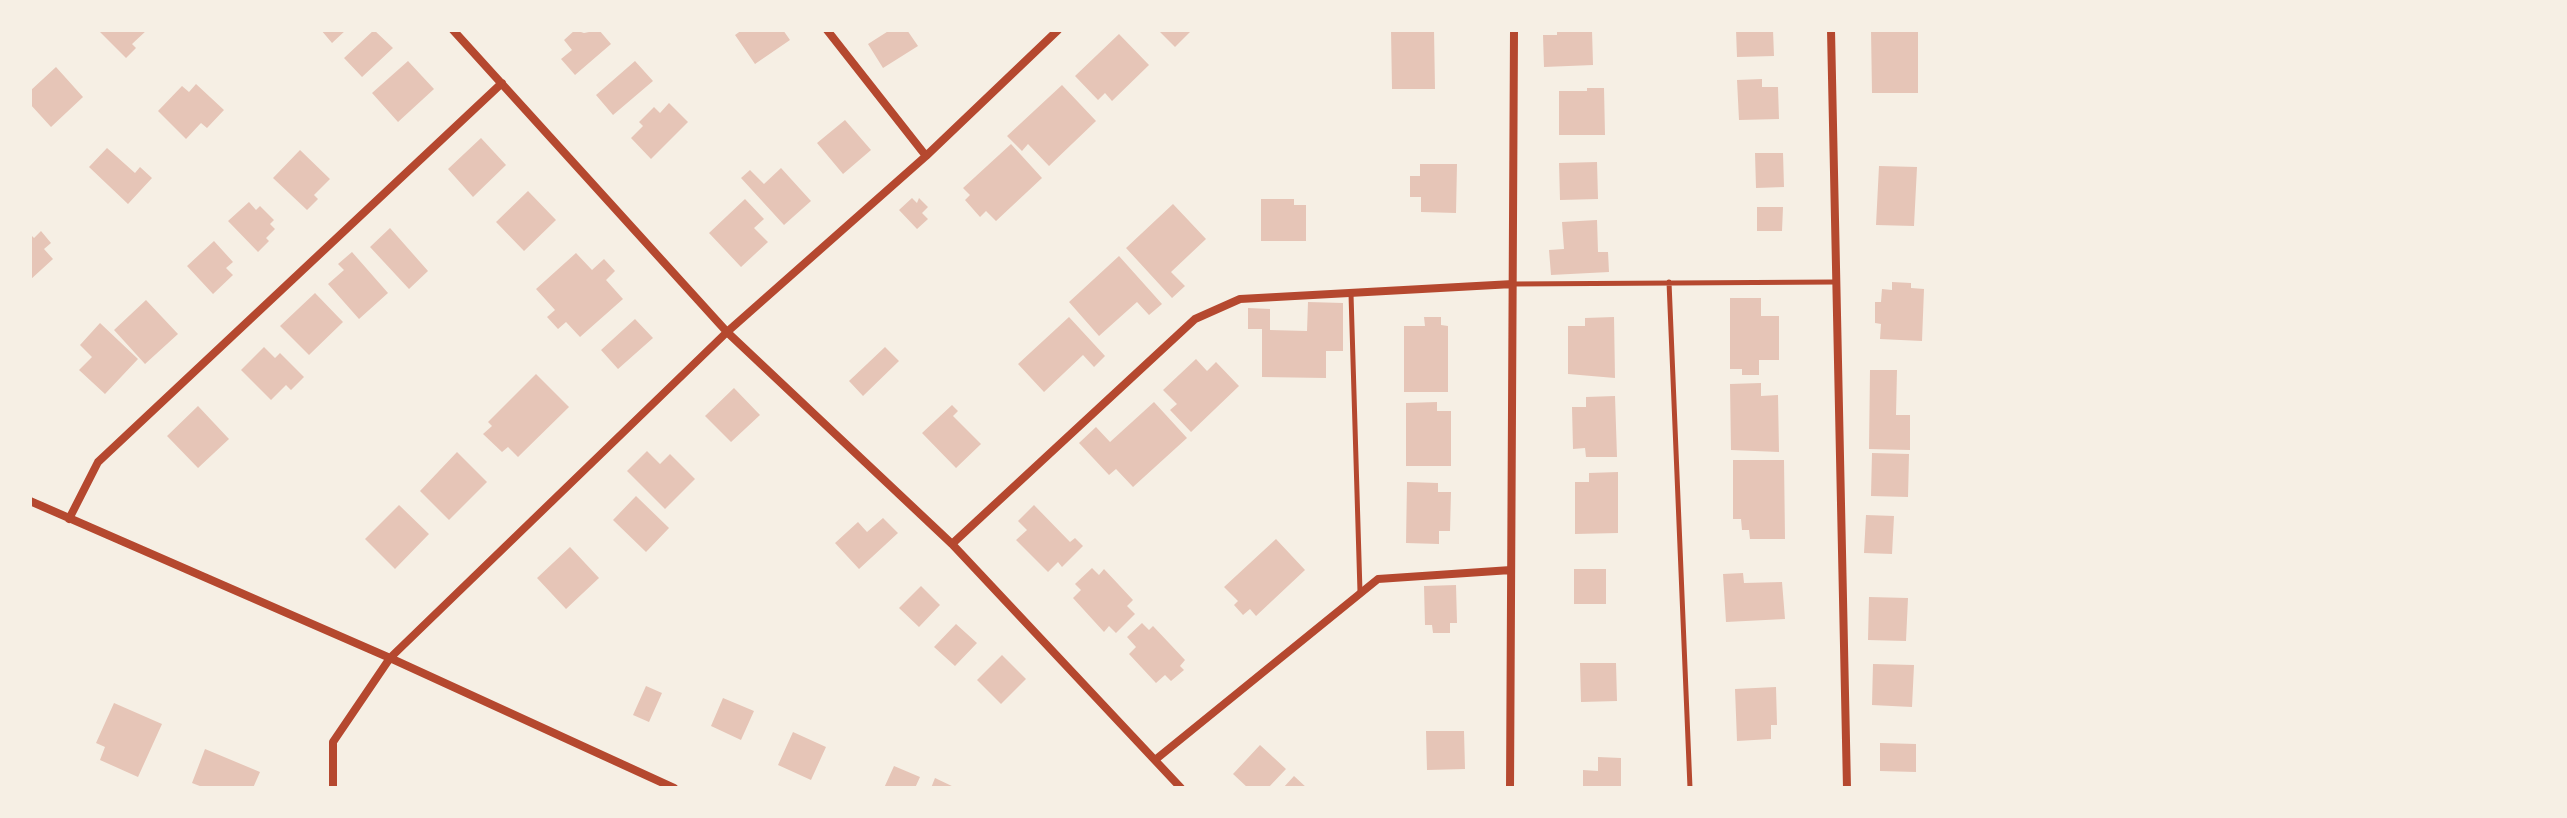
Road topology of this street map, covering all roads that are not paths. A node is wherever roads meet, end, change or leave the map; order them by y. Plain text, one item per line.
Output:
1 (453, 30) edge
2 (827, 30) edge
3 (1058, 30) edge
4 (1514, 30) edge
5 (1831, 30) edge
6 (502, 83) junction
7 (926, 156) junction
8 (1669, 282) junction
9 (1836, 282) junction
10 (1513, 284) junction
11 (1351, 293) junction
12 (727, 332) junction
13 (30, 501) edge
14 (69, 519) junction
15 (952, 544) junction
16 (1511, 570) junction
17 (1360, 593) junction
18 (390, 658) junction
19 (1155, 760) junction
20 (333, 788) edge
21 (674, 788) edge
22 (1181, 788) edge
23 (1510, 788) edge
24 (1690, 788) edge
25 (1847, 788) edge

1 - 6 street
2 - 7 street
3 - 7 street
4 - 10 street
5 - 9 street
6 - 12 street
6 - 14 street
7 - 12 street
8 - 9 lane
8 - 10 lane
8 - 24 lane
9 - 25 street
10 - 11 street
10 - 16 street
11 - 15 street
11 - 17 lane
12 - 15 street
12 - 18 street
13 - 14 street
14 - 18 street
15 - 19 street
16 - 17 street
16 - 23 street
17 - 19 street
18 - 20 street
18 - 21 street
19 - 22 street

